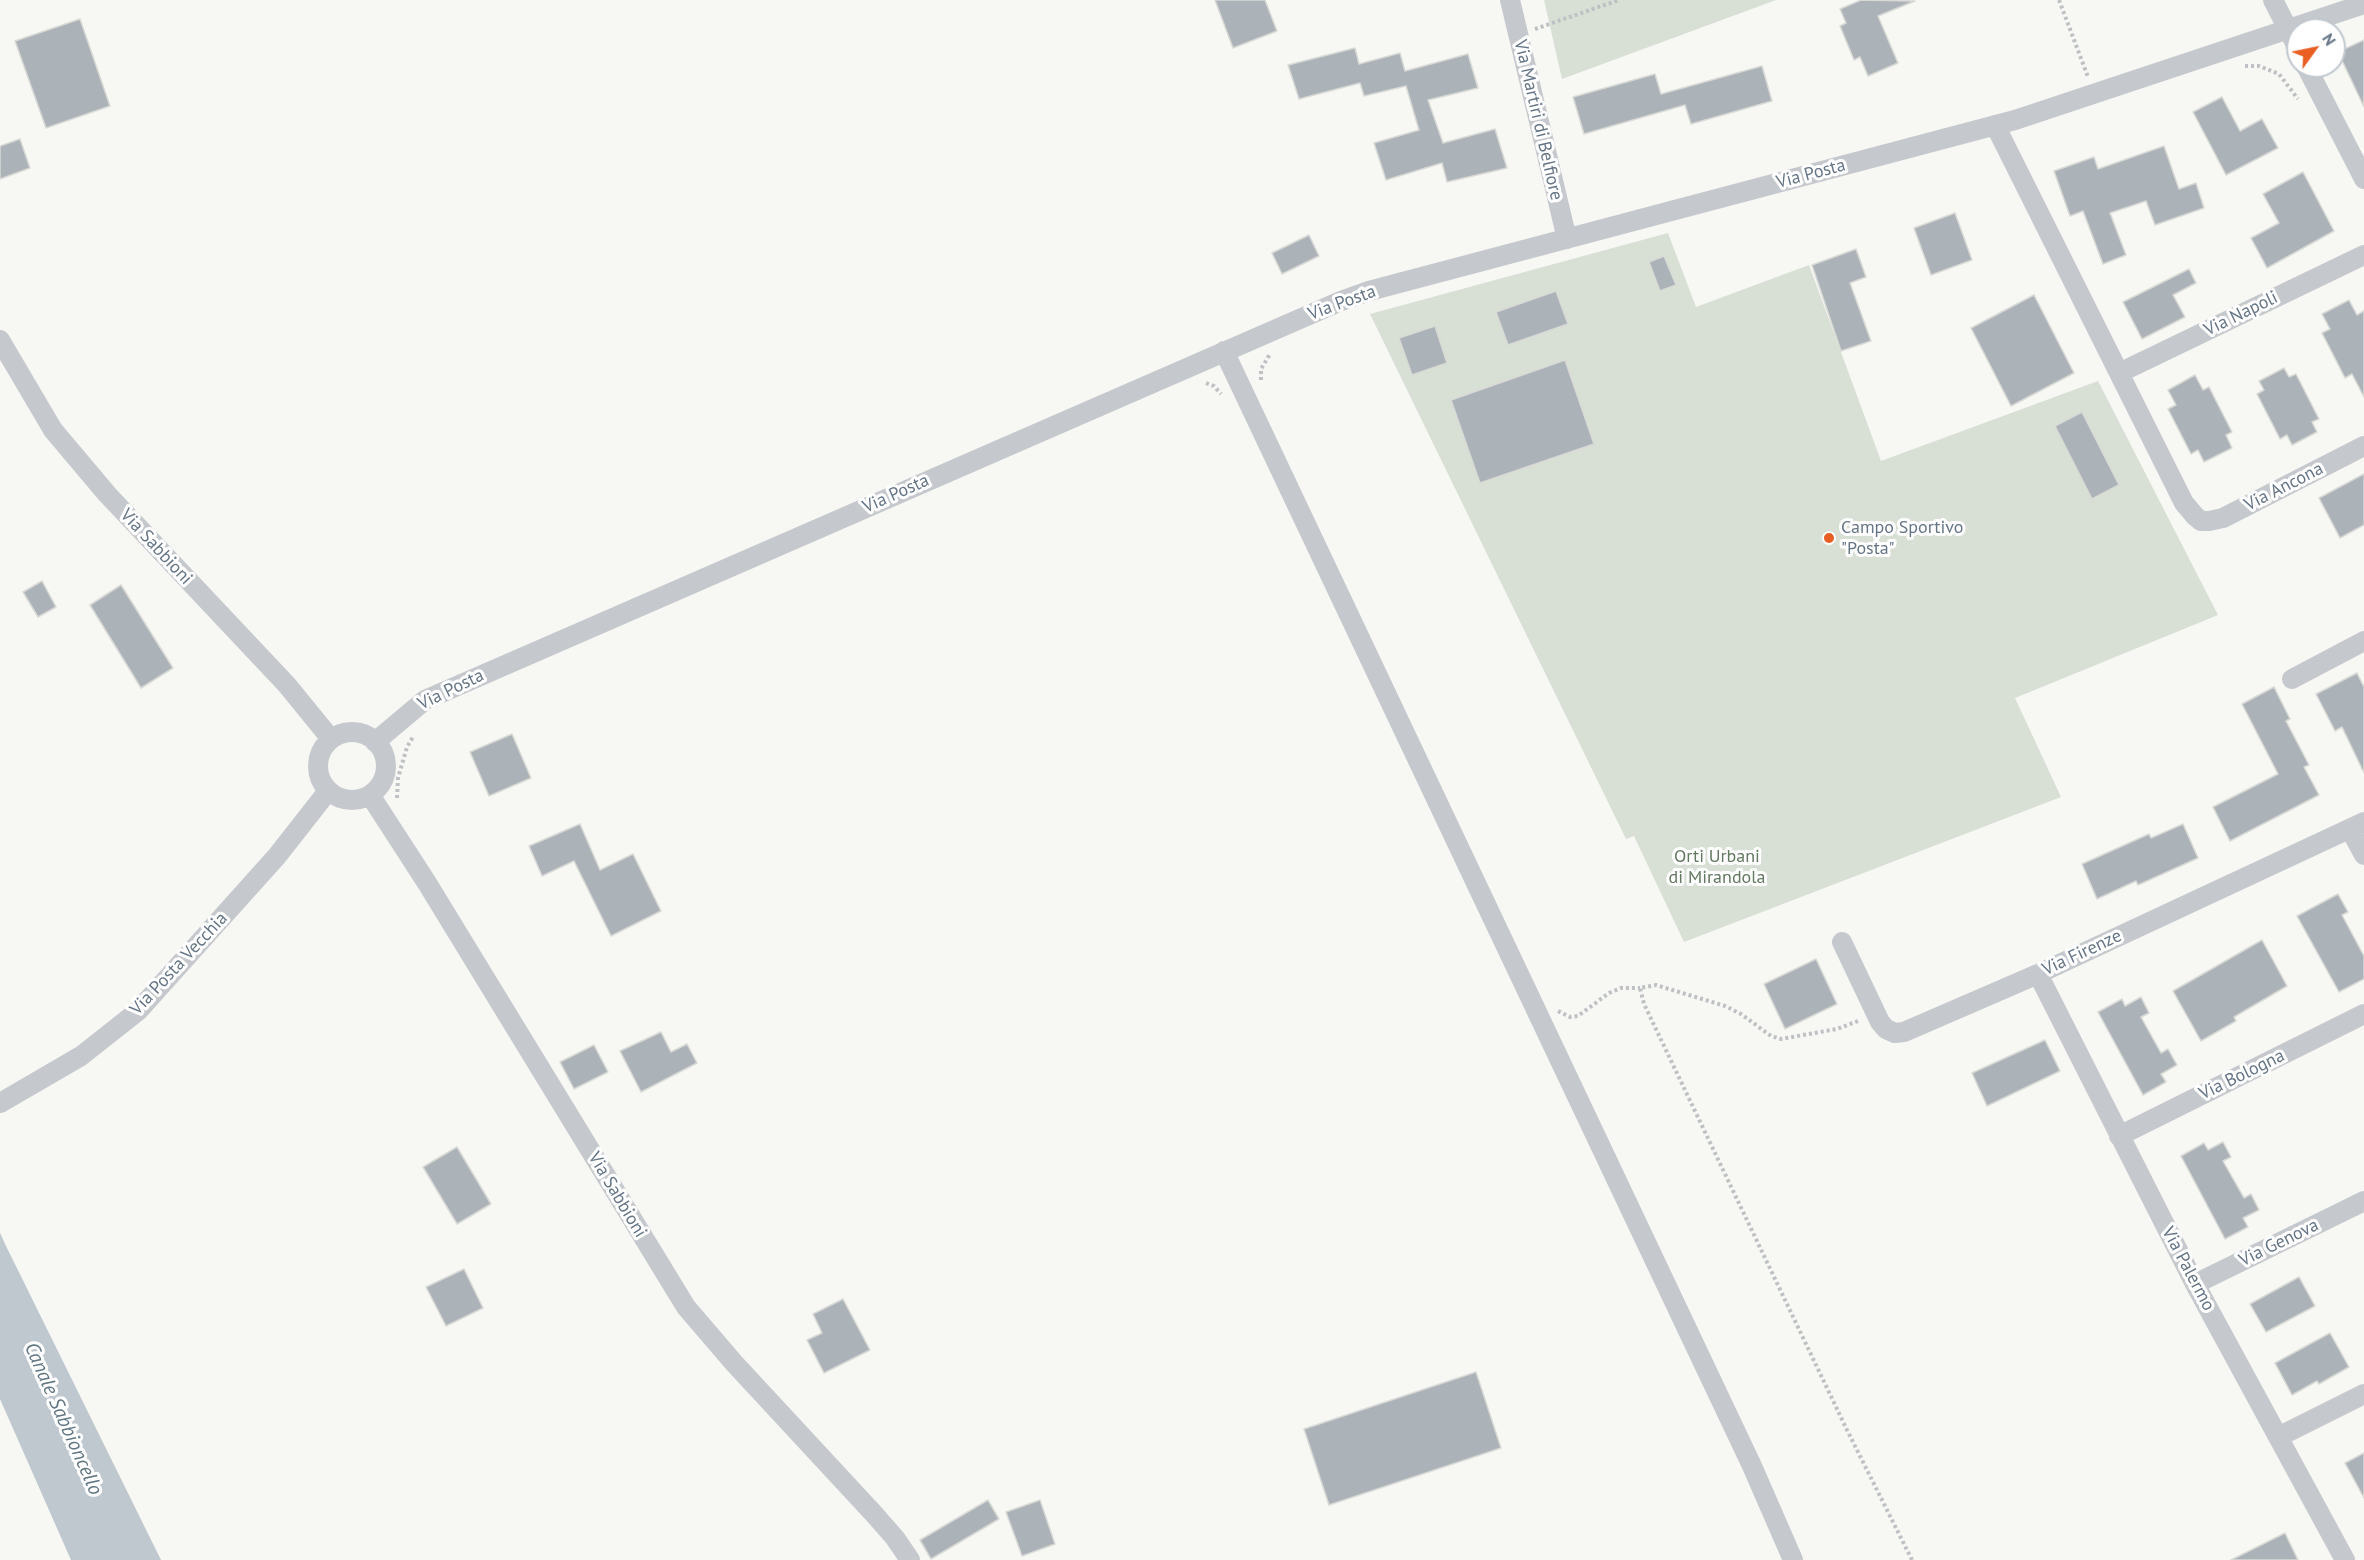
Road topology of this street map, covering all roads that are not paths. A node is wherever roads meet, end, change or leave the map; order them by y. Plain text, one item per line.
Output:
1 (1510, 0) edge
2 (2273, 0) edge
3 (2364, 4) edge
4 (2323, 18) edge
5 (2286, 26) edge
6 (2286, 31) edge
7 (2312, 78) edge
8 (1995, 126) junction
9 (2364, 179) edge
10 (1567, 239) junction
11 (2364, 255) edge
12 (0, 340) edge
13 (1224, 351) junction
14 (2119, 373) junction
15 (2364, 446) edge
16 (2364, 641) edge
17 (2292, 679) dead end
18 (331, 739) junction
19 (375, 742) junction
20 (328, 791) junction
21 (370, 795) junction
22 (2357, 826) edge
23 (2364, 855) edge
24 (1842, 942) dead end
25 (2038, 974) junction
26 (2364, 1014) edge
27 (0, 1102) edge
28 (2119, 1136) junction
29 (2364, 1201) edge
30 (2194, 1284) junction
31 (2364, 1394) edge
32 (2278, 1437) junction
33 (910, 1560) edge
34 (1793, 1560) edge
35 (2345, 1560) edge

1 - 10 street, Via Martiri di Belfiore
2 - 5 street
3 - 4 street, Via Posta
6 - 8 street, Via Posta
7 - 9 street
8 - 10 street, Via Posta
8 - 14 street
10 - 13 street, Via Posta
11 - 14 street, Via Napoli
12 - 18 street, Via Sabbioni
13 - 19 street, Via Posta
13 - 34 street
14 - 15 street, Via Ancona
16 - 17 street
18 - 19 street
18 - 20 street
19 - 21 street
20 - 21 street
20 - 27 street, Via Posta Vecchia
21 - 33 street, Via Sabbioni
22 - 23 street
22 - 25 street, Via Firenze
24 - 25 street, Via Firenze
25 - 28 street, Via Palermo
26 - 28 street, Via Bologna
28 - 30 street, Via Palermo
29 - 30 street, Via Genova
30 - 32 street, Via Palermo
31 - 32 street
32 - 35 street, Via Palermo

